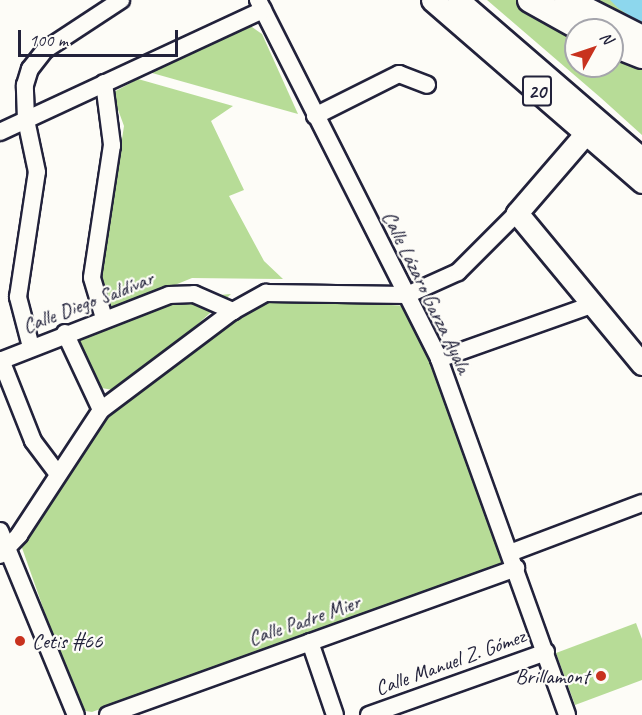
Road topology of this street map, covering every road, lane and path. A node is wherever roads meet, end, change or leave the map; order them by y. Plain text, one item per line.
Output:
1 (121, 0) edge
2 (432, 0) edge
3 (458, 0) edge
4 (530, 0) edge
5 (567, 0) edge
6 (260, 5) edge
7 (564, 19) edge
8 (642, 38) edge
9 (624, 49) edge
10 (642, 56) edge
11 (104, 83) junction
12 (427, 85) dead end
13 (315, 116) junction
14 (26, 120) junction
15 (0, 132) edge
16 (586, 133) junction
17 (642, 159) edge
18 (642, 182) edge
19 (517, 213) junction
20 (407, 295) junction
21 (594, 304) junction
22 (233, 311) junction
23 (104, 318) junction
24 (65, 333) junction
25 (31, 347) junction
26 (439, 359) junction
27 (1, 360) edge
28 (642, 364) edge
29 (101, 410) junction
30 (57, 473) junction
31 (642, 503) edge
32 (0, 531) edge
33 (5, 552) edge
34 (513, 561) junction
35 (310, 642) junction
36 (546, 652) junction
37 (76, 715) edge
38 (108, 715) edge
39 (335, 715) edge
40 (369, 715) edge
41 (567, 715) edge

1 - 14 street
2 - 16 main road, 20
3 - 17 main road, 20
4 - 7 highway
5 - 8 highway
6 - 11 street
6 - 13 street, Calle Lázaro Garza Ayala
9 - 10 highway
11 - 14 street
11 - 23 street
12 - 13 street
13 - 20 street, Calle Lázaro Garza Ayala
14 - 15 street
14 - 25 street
16 - 18 main road, 20
16 - 19 main road
19 - 20 street
19 - 21 main road
20 - 22 street
20 - 26 street, Calle Lázaro Garza Ayala
21 - 26 street
21 - 28 main road
22 - 23 street, Calle Diego Saldívar
22 - 29 street
23 - 24 street, Calle Diego Saldívar
24 - 25 street, Calle Diego Saldívar
24 - 29 street
25 - 27 street, Calle Diego Saldívar
26 - 34 street, Calle Lázaro Garza Ayala
27 - 30 street
29 - 30 street
30 - 33 street
31 - 34 street, Calle Padre Mier
32 - 33 street
33 - 37 street
34 - 35 street, Calle Padre Mier
34 - 36 street, Calle Lázaro Garza Ayala
35 - 38 street, Calle Padre Mier
35 - 39 street
36 - 40 street, Calle Manuel Z. Gómez
36 - 41 street, Calle Lázaro Garza Ayala

